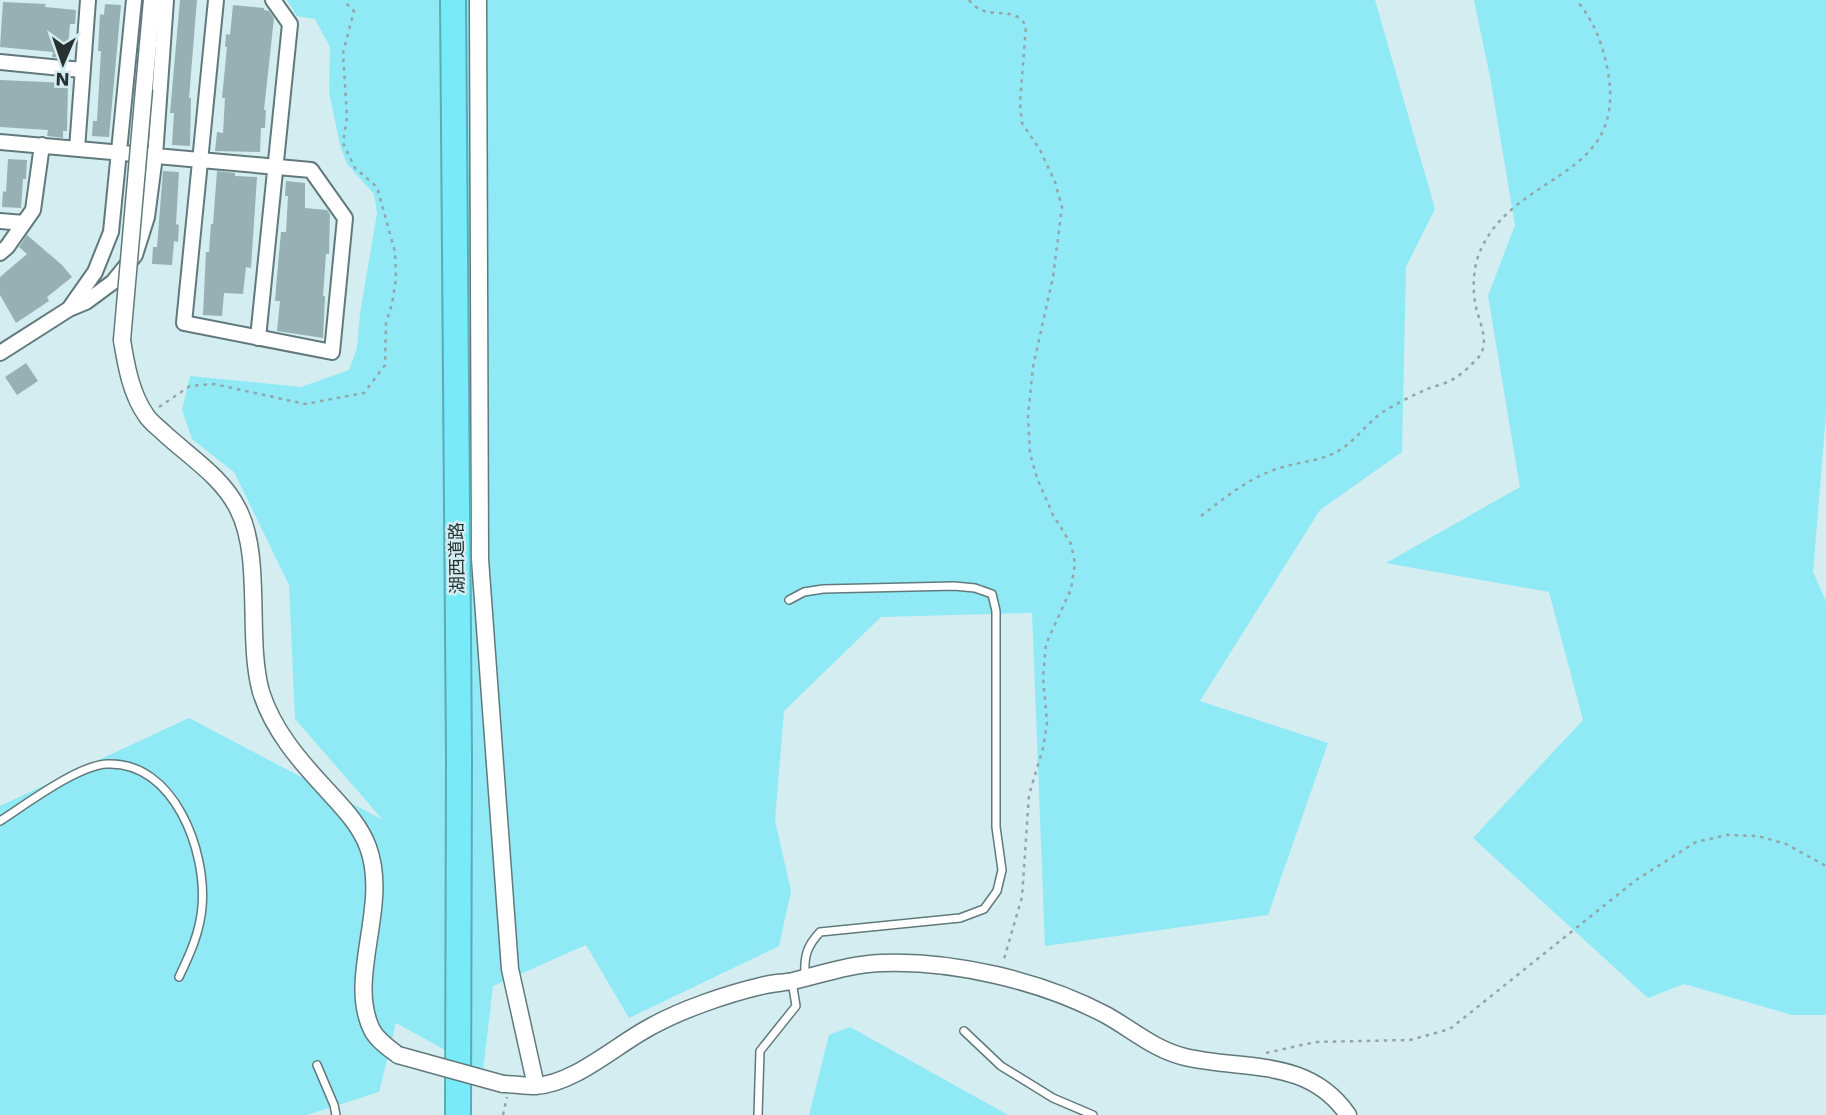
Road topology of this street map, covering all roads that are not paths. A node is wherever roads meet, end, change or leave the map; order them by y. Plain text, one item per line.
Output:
1 (88, 0) edge
2 (134, 0) edge
3 (152, 0) edge
4 (166, 0) edge
5 (216, 0) edge
6 (273, 0) edge
7 (439, 0) edge
8 (453, 0) edge
9 (478, 0) edge
10 (0, 62) edge
11 (82, 70) junction
12 (0, 142) edge
13 (42, 145) junction
14 (77, 149) junction
15 (120, 153) junction
16 (156, 156) junction
17 (201, 160) junction
18 (275, 166) junction
19 (0, 221) edge
20 (24, 223) junction
21 (0, 253) edge
22 (69, 309) junction
23 (258, 338) junction
24 (0, 354) edge
25 (789, 600) dead end
26 (0, 821) edge
27 (179, 977) dead end
28 (799, 979) junction
29 (964, 1031) dead end
30 (317, 1065) dead end
31 (536, 1086) junction
32 (336, 1115) edge
33 (443, 1115) edge
34 (458, 1115) edge
35 (758, 1115) edge
36 (1093, 1115) edge
37 (1348, 1115) edge

1 - 11 street
2 - 15 street
3 - 31 street, bridge
4 - 16 street
5 - 17 street
6 - 18 street
7 - 33 highway, 湖西道路
8 - 34 highway, 湖西道路
9 - 31 street
10 - 11 street
11 - 14 street
12 - 13 street
13 - 14 street
13 - 20 street
14 - 15 street
15 - 16 street
15 - 22 street
16 - 17 street
16 - 22 street
17 - 18 street
17 - 23 street
18 - 23 street
18 - 23 street
19 - 20 street
20 - 21 street
22 - 24 street
25 - 28 lane
26 - 27 lane
28 - 31 street
28 - 35 lane
28 - 37 street
29 - 36 lane
30 - 32 lane

